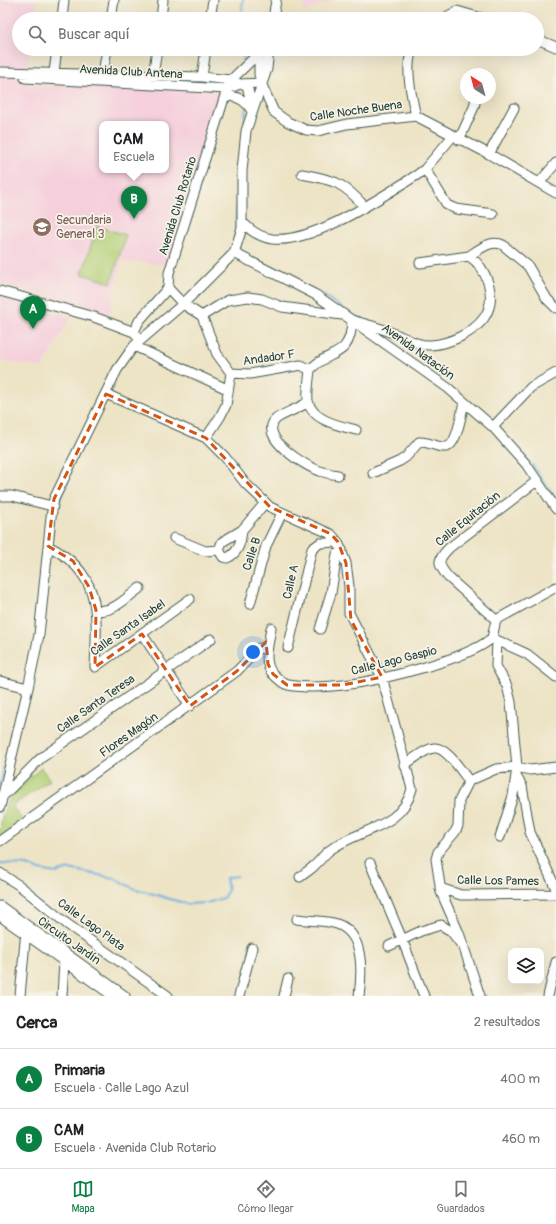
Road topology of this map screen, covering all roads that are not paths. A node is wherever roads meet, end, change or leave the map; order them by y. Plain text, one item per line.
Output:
1 (64, 0) edge
2 (114, 0) edge
3 (163, 0) edge
4 (213, 0) edge
5 (276, 0) edge
6 (63, 12) edge
7 (112, 12) edge
8 (162, 12) edge
9 (211, 12) edge
10 (274, 12) edge
11 (544, 42) edge
12 (556, 47) edge
13 (56, 56) edge
14 (106, 56) edge
15 (156, 56) edge
16 (205, 56) edge
17 (256, 56) edge
18 (261, 56) edge
19 (268, 56) edge
20 (411, 56) edge
21 (0, 72) edge
22 (54, 72) junction
23 (103, 74) junction
24 (0, 76) edge
25 (153, 76) junction
26 (202, 77) junction
27 (231, 80) junction
28 (261, 83) junction
29 (244, 84) junction
30 (227, 89) junction
31 (224, 99) junction
32 (475, 104) edge
33 (250, 108) junction
34 (514, 108) dead end
35 (416, 116) junction
36 (456, 138) junction
37 (489, 154) junction
38 (556, 163) edge
39 (425, 169) junction
40 (302, 174) dead end
41 (539, 183) junction
42 (556, 193) edge
43 (365, 207) junction
44 (493, 214) dead end
45 (243, 223) junction
46 (234, 253) junction
47 (469, 256) junction
48 (420, 263) dead end
49 (168, 288) junction
50 (0, 291) edge
51 (183, 304) junction
52 (556, 308) edge
53 (202, 316) junction
54 (349, 318) junction
55 (134, 332) junction
56 (137, 343) junction
57 (310, 370) junction
58 (231, 373) junction
59 (556, 373) edge
60 (227, 389) junction
61 (106, 394) junction
62 (308, 402) junction
63 (464, 402) junction
64 (493, 427) junction
65 (356, 430) dead end
66 (206, 438) junction
67 (373, 473) dead end
68 (338, 475) dead end
69 (538, 480) junction
70 (0, 496) edge
71 (265, 503) junction
72 (52, 506) junction
73 (556, 509) edge
74 (282, 513) junction
75 (242, 530) junction
76 (174, 538) dead end
77 (338, 542) junction
78 (48, 546) junction
79 (218, 550) junction
80 (342, 550) junction
81 (556, 586) edge
82 (140, 588) dead end
83 (190, 599) dead end
84 (250, 604) dead end
85 (96, 610) junction
86 (496, 620) junction
87 (271, 628) dead end
88 (320, 629) dead end
89 (142, 634) junction
90 (211, 639) dead end
91 (494, 640) junction
92 (288, 648) dead end
93 (267, 652) junction
94 (166, 669) junction
95 (382, 677) junction
96 (556, 677) edge
97 (0, 681) edge
98 (28, 688) junction
99 (190, 706) junction
100 (404, 765) junction
101 (556, 767) edge
102 (516, 772) junction
103 (469, 781) junction
104 (1, 796) edge
105 (0, 807) edge
106 (500, 836) dead end
107 (0, 841) edge
108 (370, 863) dead end
109 (0, 873) edge
110 (300, 877) dead end
111 (440, 888) junction
112 (556, 889) edge
113 (556, 894) edge
114 (0, 906) edge
115 (0, 916) edge
116 (297, 919) dead end
117 (26, 930) junction
118 (402, 939) junction
119 (389, 946) dead end
120 (464, 946) junction
121 (252, 948) dead end
122 (64, 961) junction
123 (556, 963) edge
124 (288, 979) dead end
125 (102, 992) edge
126 (20, 996) edge
127 (62, 996) edge
128 (113, 996) edge
129 (125, 996) edge
130 (168, 996) edge
131 (239, 996) edge
132 (284, 996) edge
133 (359, 996) edge
134 (424, 996) edge
135 (480, 996) edge
136 (548, 996) edge

1 - 6 street
2 - 7 street
3 - 8 street
4 - 9 street
5 - 10 street
11 - 12 street
13 - 22 street
14 - 23 street
15 - 25 street
16 - 26 street
17 - 27 street
18 - 28 street
19 - 28 street
20 - 35 street
21 - 22 street, Avenida Club Antena
22 - 23 street, Avenida Club Antena
23 - 25 street, Avenida Club Antena
24 - 30 street, Avenida Club Antena
25 - 26 street, Avenida Club Antena
26 - 27 street, Avenida Club Antena
27 - 29 street, Avenida Club Antena
27 - 30 street, Avenida Club Rotario
28 - 29 street, Avenida Club Antena
28 - 33 street
28 - 35 street, Calle Noche Buena
29 - 30 street, Avenida Club Antena
29 - 33 street
30 - 31 street, Avenida Club Rotario
31 - 33 street
31 - 49 street, Avenida Club Rotario
32 - 36 street
33 - 45 street
34 - 37 street
35 - 36 street, Calle Noche Buena
36 - 37 street, Calle Noche Buena
36 - 39 street
37 - 41 street, Calle Noche Buena
38 - 41 street
39 - 43 street
39 - 44 street
40 - 43 street
41 - 42 street, Calle Noche Buena
43 - 45 street
45 - 46 street
46 - 51 street
46 - 54 street, Avenida Natación
47 - 48 street
47 - 52 street
47 - 54 street
49 - 51 street
49 - 55 street
50 - 55 street
51 - 53 street
51 - 56 street
53 - 54 street
53 - 58 street
54 - 57 street
54 - 63 street, Avenida Natación
55 - 56 street
56 - 60 street
56 - 61 street
57 - 58 street, Andador F
57 - 62 street
58 - 60 street
59 - 64 street
60 - 66 street
61 - 66 street
61 - 72 street
62 - 65 street
62 - 68 street
63 - 64 street, Avenida Natación
63 - 67 street
64 - 69 street, Avenida Natación
66 - 71 street
69 - 73 street, Avenida Natación
69 - 86 street, Calle Equitación
70 - 72 street
71 - 74 street
71 - 75 street
72 - 78 street
74 - 77 street
74 - 84 street, Calle B
75 - 79 street
75 - 79 street
76 - 79 street
77 - 80 street
77 - 92 street, Calle A
78 - 85 street, Calle Santa Isabel
78 - 98 street
80 - 88 street
80 - 95 street
81 - 86 street
82 - 85 street
83 - 89 street, Calle Santa Isabel
85 - 89 street, Calle Santa Isabel
86 - 91 street
87 - 93 street, Calle Lago Gaspio
89 - 94 street
90 - 94 street, Calle Santa Teresa
91 - 95 street, Calle Lago Gaspio
91 - 96 street
91 - 102 street
93 - 95 street, Calle Lago Gaspio
93 - 99 street, Flores Magón
94 - 99 street
94 - 104 street, Calle Santa Teresa
95 - 100 street
97 - 98 street
98 - 104 street
99 - 107 street, Flores Magón
100 - 103 street
100 - 110 street
101 - 102 street
102 - 103 street
102 - 106 street
102 - 112 street
103 - 111 street
104 - 105 street
108 - 118 street
109 - 130 street, Calle Lago Plata
111 - 113 street, Calle Los Pames
111 - 120 street
114 - 117 street, Circuito Jardín
115 - 117 street, Circuito Jardín
116 - 133 street
117 - 122 street, Circuito Jardín
117 - 126 street
117 - 129 street, Circuito Jardín
118 - 119 street
118 - 120 street
118 - 134 street
120 - 135 street
121 - 131 street
122 - 125 street, Circuito Jardín
122 - 127 street
123 - 136 street
124 - 132 street
125 - 128 street, Circuito Jardín

